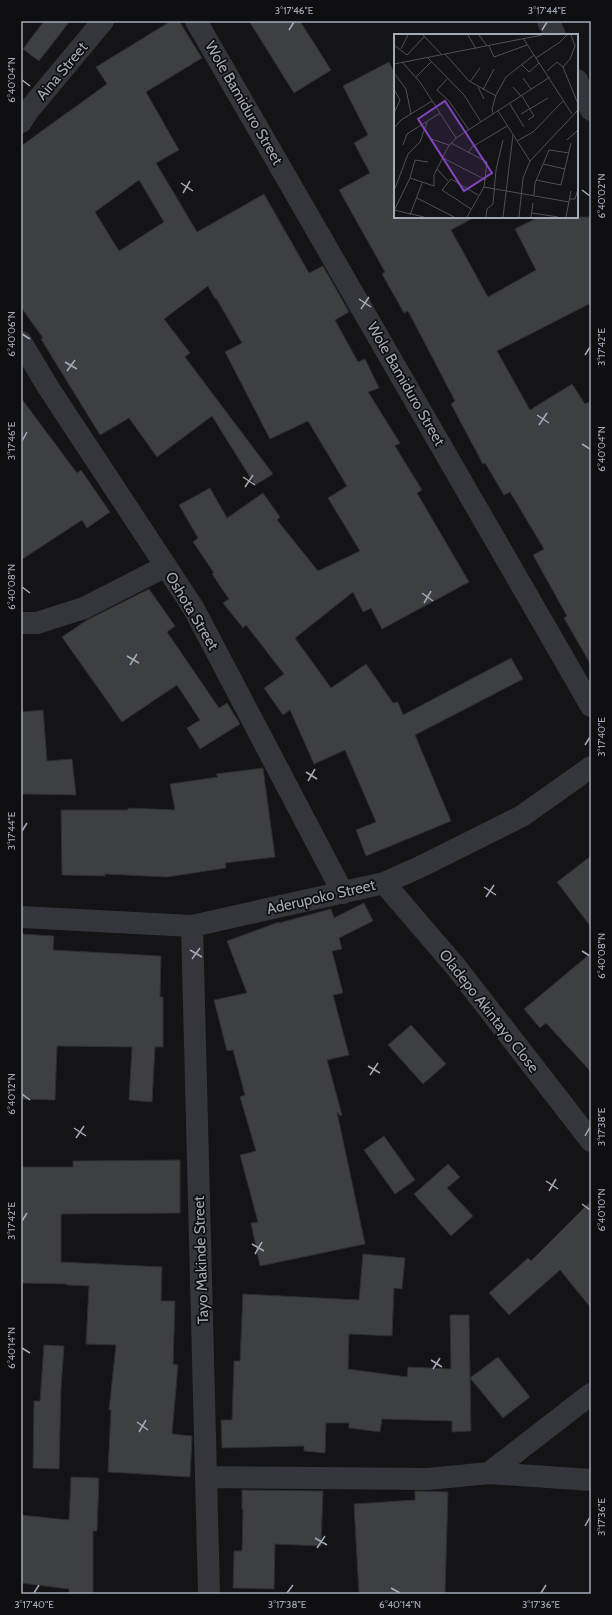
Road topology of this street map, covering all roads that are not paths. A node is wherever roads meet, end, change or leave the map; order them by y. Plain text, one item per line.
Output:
1 (103, 21) edge
2 (196, 21) edge
3 (548, 21) edge
4 (554, 34) edge
5 (578, 82) edge
6 (591, 110) edge
7 (21, 122) edge
8 (21, 342) edge
9 (166, 566) junction
10 (21, 623) edge
11 (591, 706) edge
12 (591, 767) edge
13 (384, 883) junction
14 (343, 893) junction
15 (21, 917) edge
16 (192, 926) junction
17 (591, 1141) edge
18 (591, 1394) edge
19 (489, 1473) junction
20 (206, 1477) junction
21 (591, 1480) edge
22 (208, 1594) edge

1 - 7 street, Aina Street
2 - 11 street, Wole Bamiduro Street
3 - 4 street
5 - 6 street
8 - 9 street, Oshota Street
9 - 10 street
9 - 14 street, Oshota Street
12 - 13 street, Aderupoko Street
13 - 14 street, Aderupoko Street
13 - 17 street, Oladepo Akintayo Close
14 - 16 street, Aderupoko Street
15 - 16 street, Aderupoko Street
16 - 20 street, Tayo Makinde Street
18 - 19 street
19 - 20 street
19 - 21 street
20 - 22 street, Tayo Makinde Street

